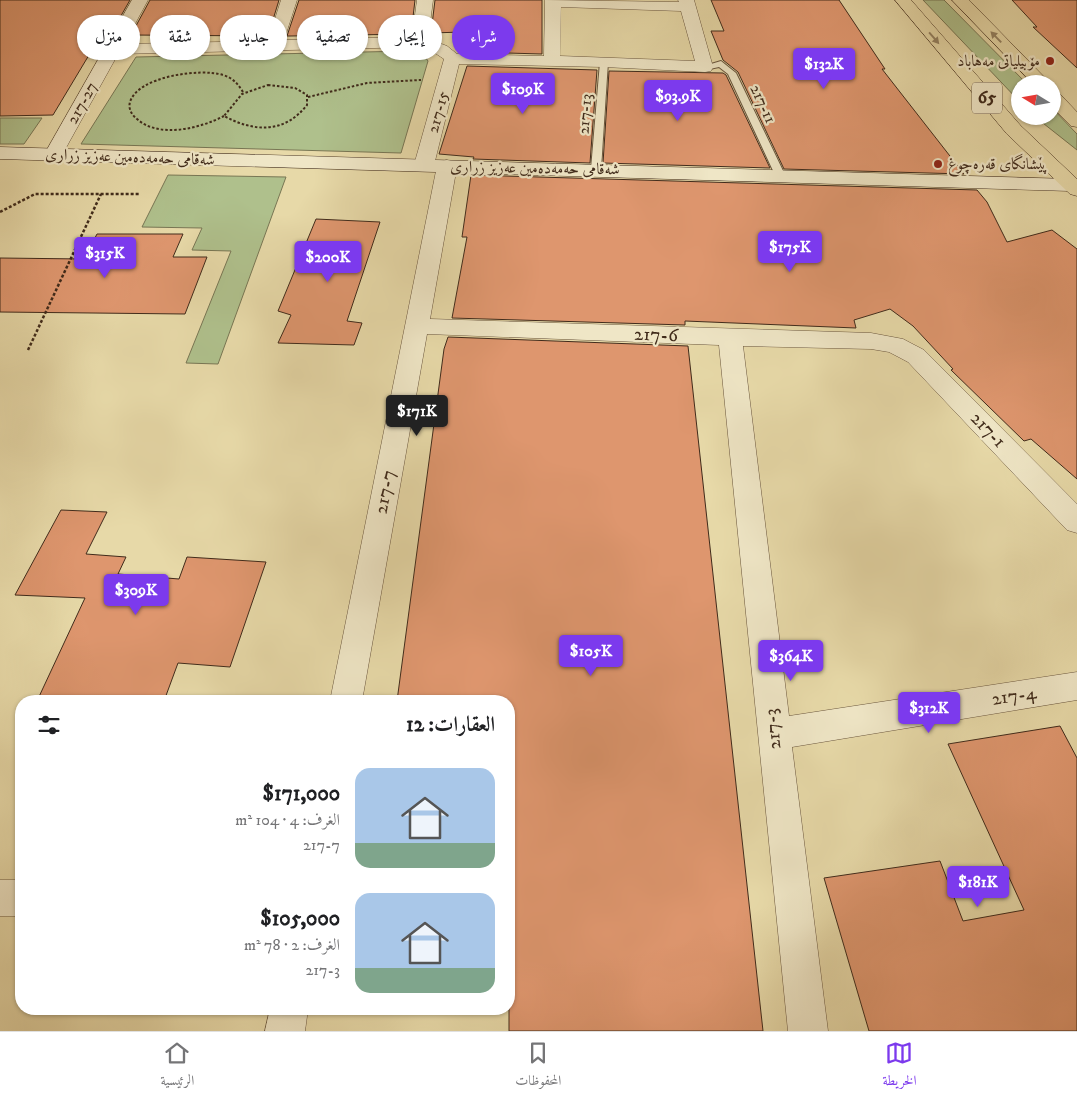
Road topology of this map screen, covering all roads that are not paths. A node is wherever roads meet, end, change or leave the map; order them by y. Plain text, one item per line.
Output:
1 (140, 0) edge
2 (289, 0) edge
3 (425, 0) edge
4 (903, 0) edge
5 (960, 0) edge
6 (553, 1) edge
7 (687, 3) edge
8 (131, 15) edge
9 (284, 15) edge
10 (423, 15) edge
11 (378, 43) edge
12 (287, 46) edge
13 (220, 47) edge
14 (140, 48) edge
15 (442, 50) edge
16 (452, 59) joint
17 (106, 60) edge
18 (485, 60) edge
19 (552, 62) junction
20 (604, 62) junction
21 (705, 68) junction
22 (1034, 75) edge
23 (1061, 98) edge
24 (1061, 105) edge
25 (1077, 111) edge
26 (1077, 122) edge
27 (0, 153) edge
28 (53, 155) junction
29 (436, 165) junction
30 (596, 169) junction
31 (780, 176) junction
32 (1075, 182) edge
33 (417, 326) junction
34 (730, 338) junction
35 (895, 345) joint
36 (1077, 522) edge
37 (1077, 686) edge
38 (347, 695) edge
39 (774, 734) junction
40 (0, 898) edge
41 (15, 898) edge
42 (288, 1015) edge
43 (285, 1031) edge
44 (808, 1031) edge

1 - 8 street, 217-27
2 - 9 street
3 - 10 street
4 -> 32 highway, 65
22 -> 5 highway, 65
6 - 7 street
6 - 19 street
7 - 21 street
11 - 12 street
13 - 14 street
15 - 16 street
16 - 29 street, 217-15
17 - 28 street, 217-27
18 - 19 street
19 - 20 street
20 - 21 street
20 - 30 lane, 217-13
21 - 31 lane, 217-11
23 - 25 highway, 65
24 - 26 highway
27 - 28 street, شەقامی حەمەدەمین عەزیز زراری
28 - 29 street, شەقامی حەمەدەمین عەزیز زراری
29 - 30 street, شەقامی حەمەدەمین عەزیز زراری
29 - 33 street, 217-7
30 - 31 street, شەقامی حەمەدەمین عەزیز زراری
31 - 32 street, شەقامی حەمەدەمین عەزیز زراری
33 - 34 street, 217-6
33 - 38 street, 217-7
34 - 35 street, 217-6
34 - 39 street, 217-3
35 - 36 street, 217-1
37 - 39 street, 217-4
39 - 44 street, 217-3
40 - 41 street
42 - 43 street

